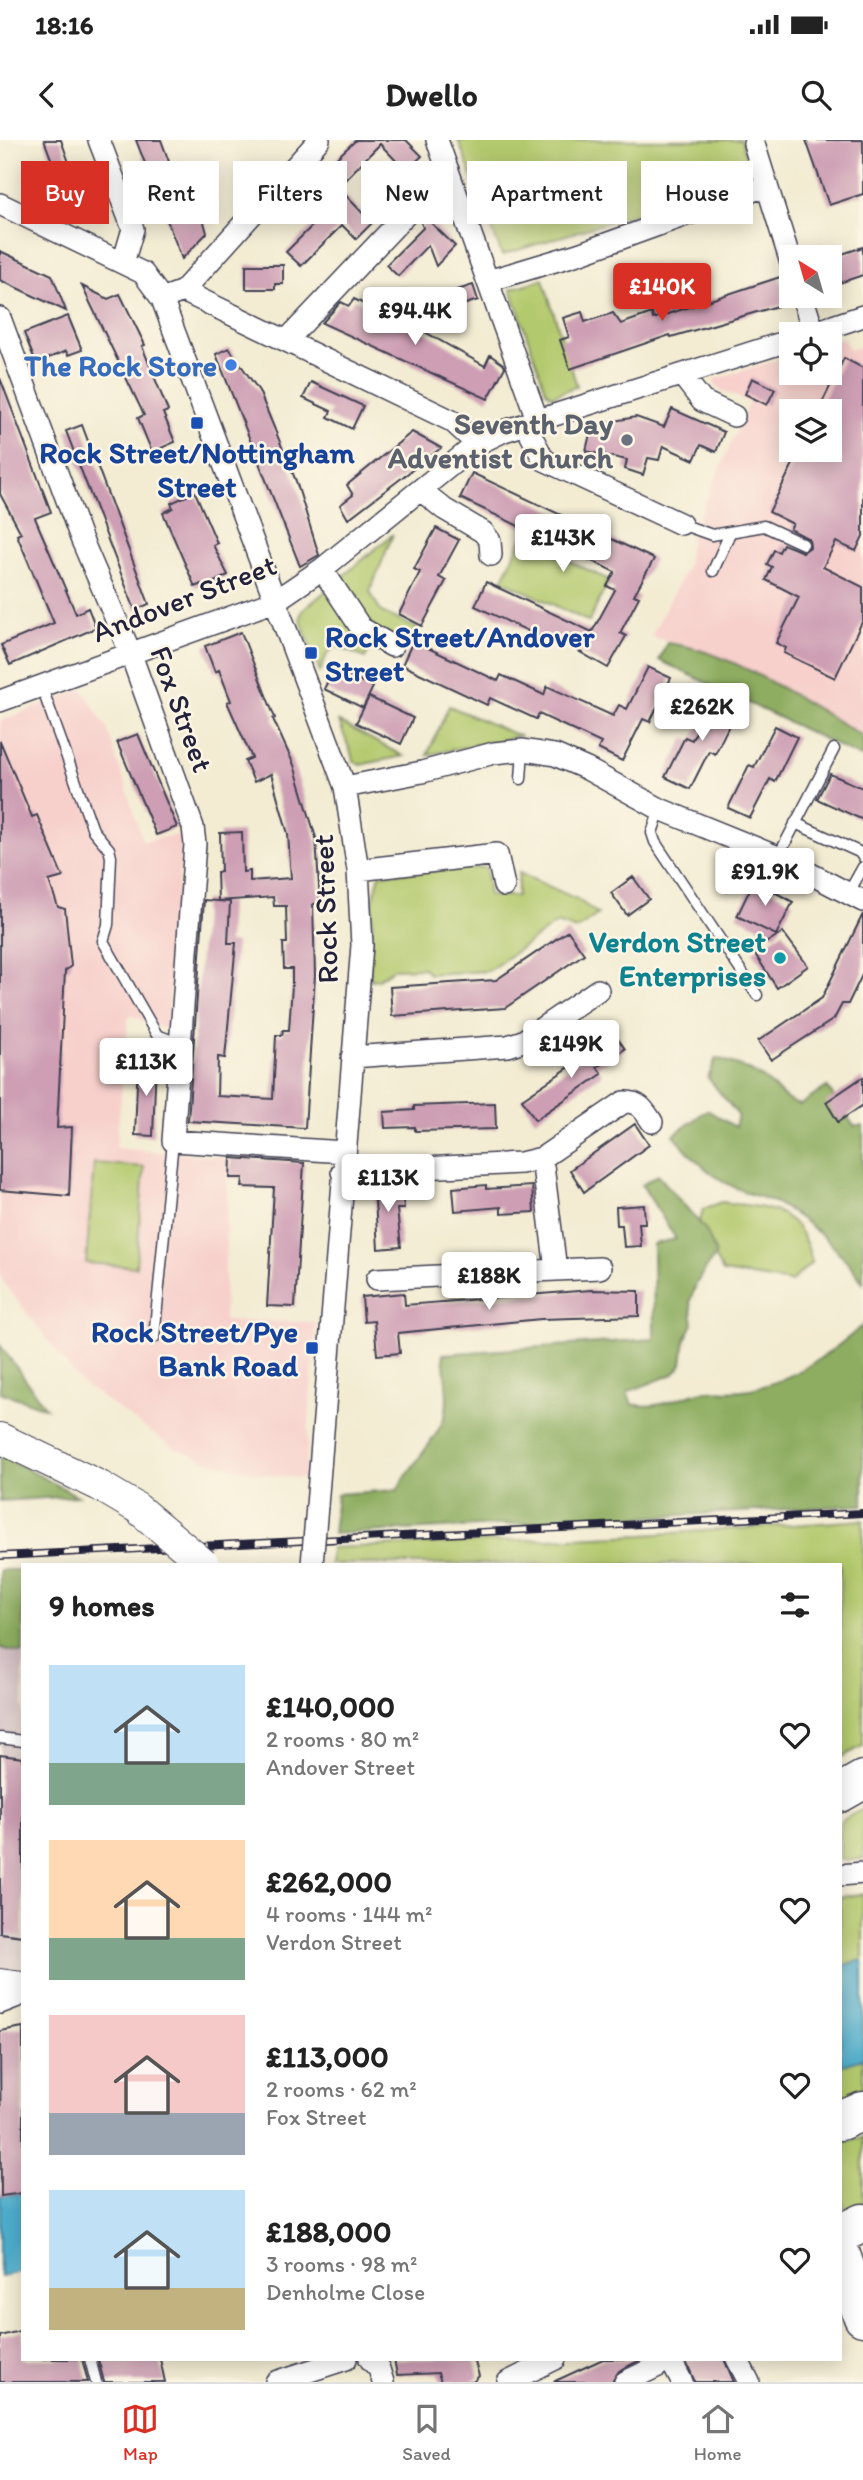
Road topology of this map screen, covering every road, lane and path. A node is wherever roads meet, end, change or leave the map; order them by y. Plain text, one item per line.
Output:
1 (99, 140) edge
2 (319, 140) edge
3 (437, 140) edge
4 (754, 142) edge
5 (445, 161) edge
6 (453, 184) edge
7 (766, 186) junction
8 (0, 204) edge
9 (397, 224) edge
10 (785, 245) edge
11 (123, 263) junction
12 (488, 281) junction
13 (183, 291) junction
14 (158, 292) junction
15 (863, 316) edge
16 (0, 318) edge
17 (842, 323) edge
18 (288, 339) junction
19 (779, 344) edge
20 (682, 375) junction
21 (734, 416) dead end
22 (531, 422) junction
23 (477, 444) junction
24 (422, 491) junction
25 (681, 524) joint
26 (730, 533) junction
27 (803, 544) dead end
28 (491, 555) dead end
29 (322, 569) junction
30 (713, 571) dead end
31 (275, 601) junction
32 (393, 646) dead end
33 (130, 652) junction
34 (41, 685) junction
35 (0, 701) edge
36 (834, 749) dead end
37 (523, 750) junction
38 (521, 779) dead end
39 (345, 787) junction
40 (660, 809) junction
41 (795, 823) junction
42 (778, 857) junction
43 (863, 858) edge
44 (863, 867) edge
45 (358, 870) junction
46 (504, 886) dead end
47 (856, 897) edge
48 (598, 990) dead end
49 (757, 995) dead end
50 (178, 1043) junction
51 (352, 1057) junction
52 (652, 1122) dead end
53 (173, 1141) junction
54 (542, 1158) junction
55 (343, 1162) junction
56 (600, 1268) dead end
57 (556, 1270) junction
58 (377, 1279) dead end
59 (154, 1338) dead end
60 (0, 1438) edge
61 (203, 1563) edge
62 (312, 1563) edge
63 (0, 1738) edge
64 (21, 1741) edge
65 (863, 1780) edge
66 (842, 1792) edge
67 (863, 1873) edge
68 (842, 1875) edge
69 (0, 1984) edge
70 (21, 1987) edge
71 (21, 1995) edge
72 (0, 2003) edge
73 (863, 2111) edge
74 (842, 2120) edge
75 (863, 2223) edge
76 (842, 2233) edge
77 (842, 2258) edge
78 (863, 2316) edge
79 (91, 2361) edge
80 (340, 2361) edge
81 (372, 2361) edge
82 (551, 2361) edge
83 (738, 2361) edge
84 (664, 2363) edge
85 (96, 2382) edge
86 (276, 2382) edge
87 (383, 2382) edge
88 (508, 2382) edge
89 (625, 2382) edge
90 (682, 2382) edge
91 (749, 2382) edge

1 - 11 street
2 - 13 street
3 - 5 street
4 - 7 street
6 - 12 street
7 - 10 street
7 - 12 street
8 - 11 street
9 - 18 street
11 - 14 street
12 - 22 street
13 - 14 street
13 - 18 street
14 - 31 street, Rock Street
15 - 17 street
16 - 33 street, Fox Street
18 - 23 street
19 - 20 street, Andover Street
20 - 21 street
20 - 22 street, Andover Street
22 - 23 street, Andover Street
22 - 25 street
23 - 24 street, Andover Street
24 - 28 street
24 - 29 street, Andover Street
25 - 26 lane
26 - 27 lane
26 - 30 lane
29 - 31 street, Andover Street
29 - 32 street
31 - 33 street, Andover Street
31 - 39 street, Rock Street
33 - 34 street, Andover Street
33 - 50 street, Fox Street
34 - 35 street, Andover Street
34 - 50 lane
36 - 41 lane
37 - 38 lane
37 - 39 street
37 - 40 street
39 - 45 street, Rock Street
40 - 42 street
40 - 49 lane
41 - 42 lane
41 - 43 lane
42 - 47 street
44 - 47 lane
45 - 46 street
45 - 51 street, Rock Street
48 - 51 street
50 - 53 street, Fox Street
51 - 55 street, Rock Street
52 - 54 street
53 - 55 street
53 - 59 lane
54 - 55 street
54 - 57 street
55 - 62 street, Rock Street, bridge
56 - 57 street
57 - 58 street
60 - 61 street, bridge
63 - 64 lane
65 - 66 highway
67 - 68 street
69 - 70 street
71 - 72 street
73 - 74 highway
75 - 76 highway
77 - 78 highway
79 - 85 lane
80 - 86 street
81 - 87 street
82 - 88 street
83 - 91 street
84 - 89 street
84 - 90 street

